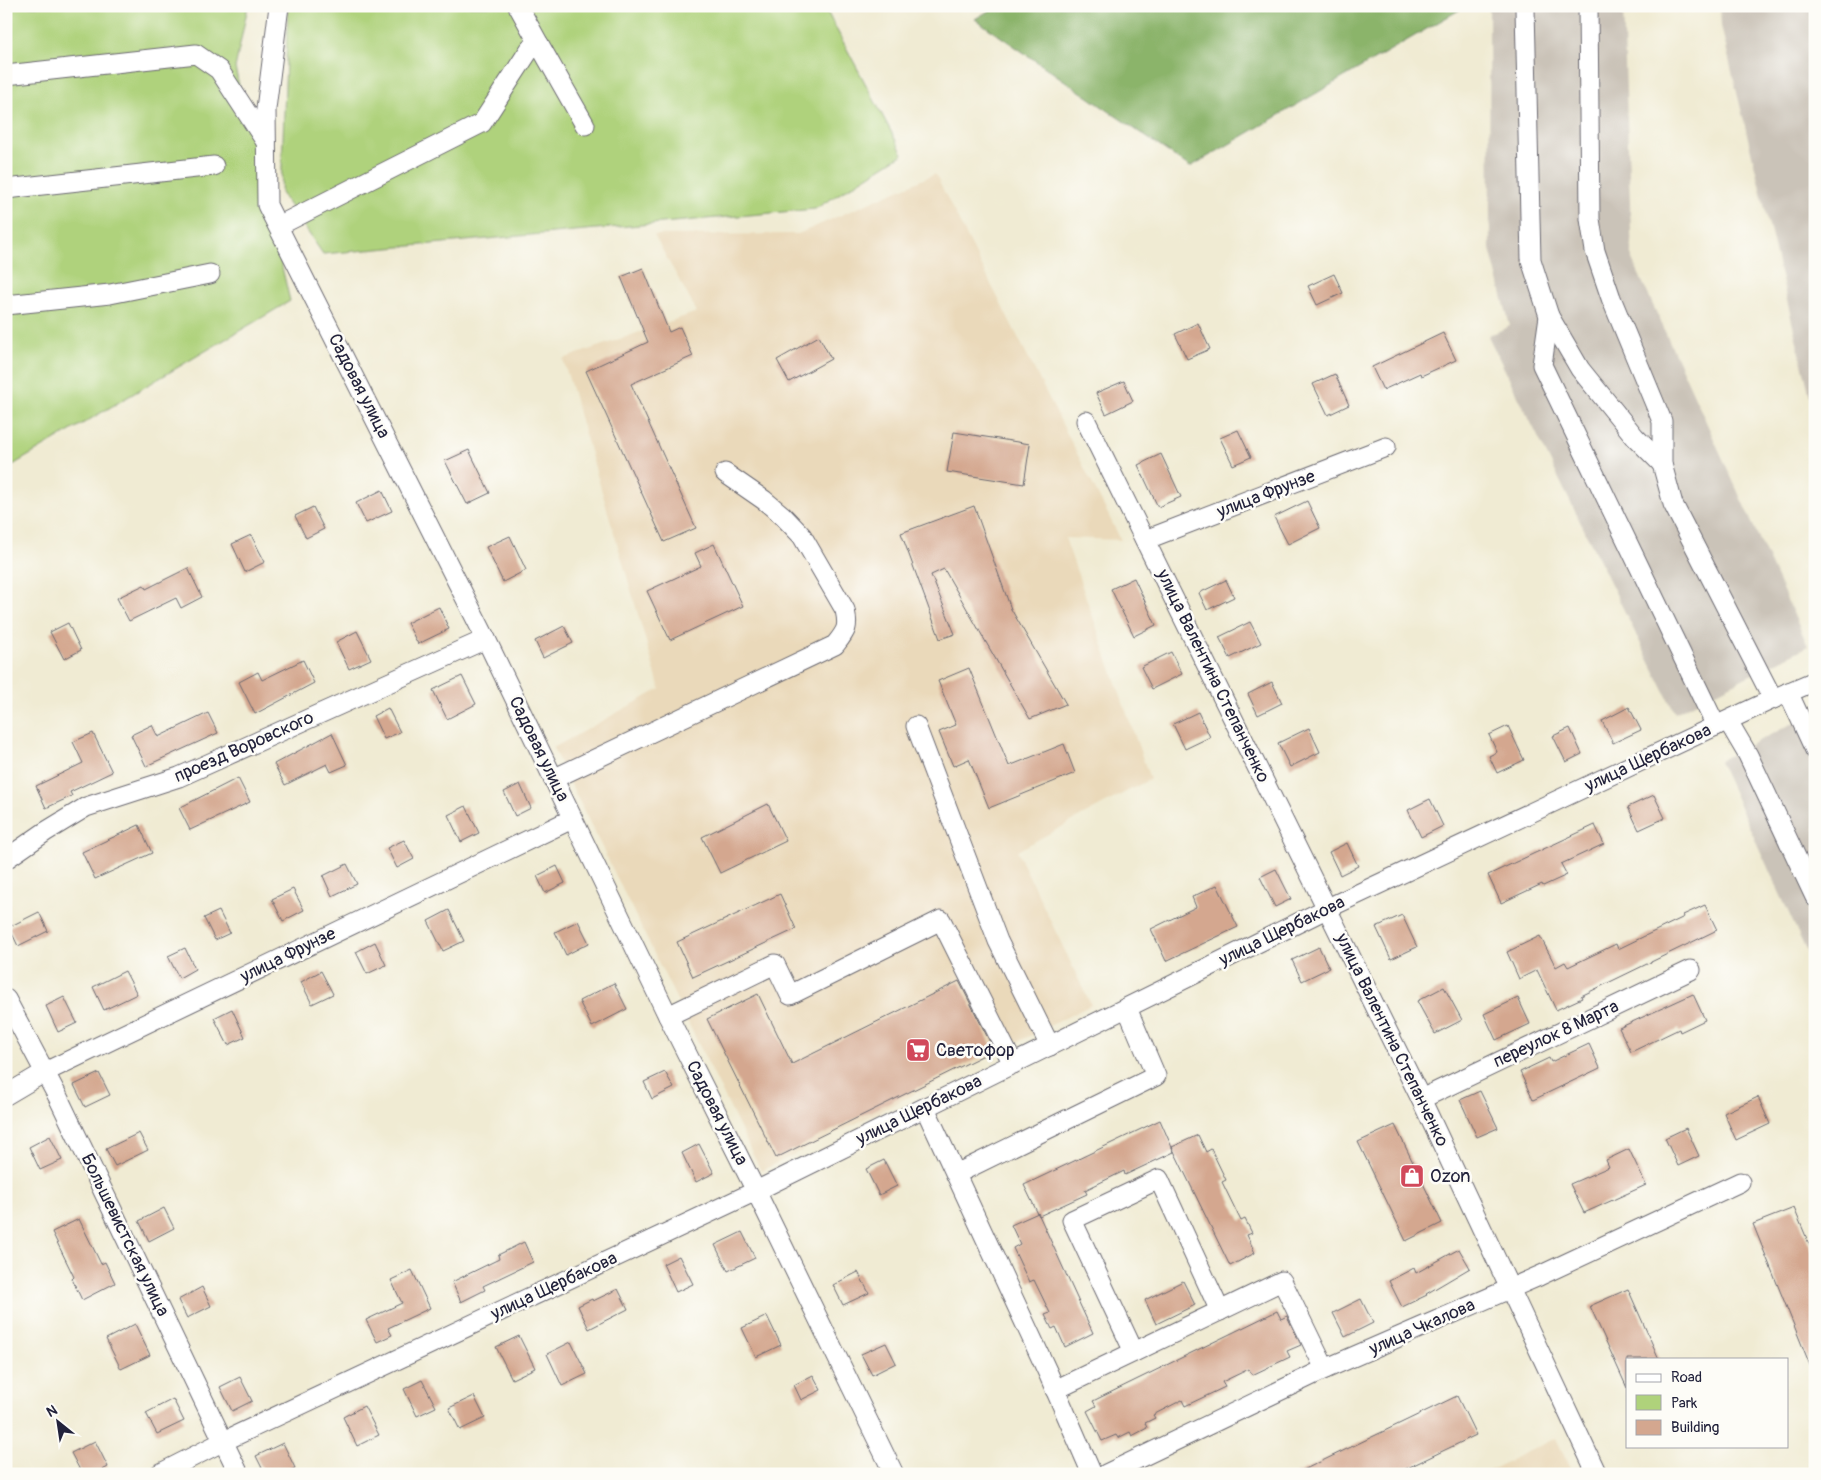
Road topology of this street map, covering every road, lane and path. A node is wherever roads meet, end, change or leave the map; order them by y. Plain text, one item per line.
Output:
1 (279, 6) edge
2 (518, 6) edge
3 (1588, 6) edge
4 (1525, 9) dead end
5 (540, 44) junction
6 (6, 75) edge
7 (585, 125) dead end
8 (266, 142) junction
9 (214, 166) dead end
10 (6, 189) edge
11 (278, 226) junction
12 (210, 274) dead end
13 (6, 305) edge
14 (1550, 316) junction
15 (1086, 421) dead end
16 (1386, 447) dead end
17 (1662, 464) junction
18 (725, 473) dead end
19 (1145, 540) junction
20 (486, 639) junction
21 (1815, 681) edge
22 (1781, 696) junction
23 (1722, 723) junction
24 (916, 726) dead end
25 (1815, 750) edge
26 (553, 779) junction
27 (572, 819) junction
28 (6, 859) edge
29 (1815, 897) edge
30 (1328, 908) junction
31 (1691, 970) dead end
32 (6, 999) edge
33 (1126, 1008) junction
34 (668, 1016) junction
35 (1050, 1046) junction
36 (1014, 1064) junction
37 (45, 1072) junction
38 (6, 1095) edge
39 (1420, 1099) junction
40 (925, 1108) junction
41 (956, 1174) junction
42 (1740, 1182) dead end
43 (756, 1191) junction
44 (1511, 1288) junction
45 (1220, 1311) junction
46 (1134, 1352) junction
47 (1325, 1370) junction
48 (1055, 1390) junction
49 (224, 1440) junction
50 (158, 1474) edge
51 (240, 1474) edge
52 (894, 1474) edge
53 (1092, 1474) edge
54 (1106, 1474) edge
55 (1597, 1474) edge

1 - 8 street, Садовая улица
2 - 5 street
3 - 17 street
4 - 14 street
5 - 7 street
5 - 11 street
6 - 8 street
8 - 11 street, Садовая улица
9 - 10 street
11 - 20 street, Садовая улица
12 - 13 street
14 - 17 street
14 - 23 street
15 - 19 street, улица Валентина Степанченко
16 - 19 street, улица Фрунзе
17 - 22 street
18 - 26 street
19 - 30 street, улица Валентина Степанченко
20 - 26 street, Садовая улица
20 - 28 street, проезд Воровского
21 - 22 street, улица Щербакова
22 - 23 street, улица Щербакова
22 - 25 street
23 - 29 street
23 - 30 street, улица Щербакова
24 - 35 street
26 - 27 street, Садовая улица
27 - 34 street, Садовая улица
27 - 37 street, улица Фрунзе
30 - 33 street, улица Щербакова
30 - 39 street, улица Валентина Степанченко
31 - 39 street, переулок 8 Марта
32 - 37 street, Большевистская улица
33 - 35 street, улица Щербакова
33 - 41 street
34 - 36 street
34 - 43 street, Садовая улица
35 - 36 street, улица Щербакова
36 - 40 street, улица Щербакова
37 - 38 street, улица Фрунзе
37 - 49 street, Большевистская улица
39 - 44 street, улица Валентина Степанченко
40 - 41 street
40 - 43 street, улица Щербакова
41 - 48 street
42 - 44 street, улица Чкалова
43 - 49 street, улица Щербакова
43 - 52 street, Садовая улица
44 - 47 street, улица Чкалова
44 - 55 street, улица Валентина Степанченко
45 - 46 street
45 - 46 street
45 - 47 street
46 - 48 street
47 - 54 street, улица Чкалова
48 - 53 street
49 - 50 street, улица Щербакова
49 - 51 street, Большевистская улица

